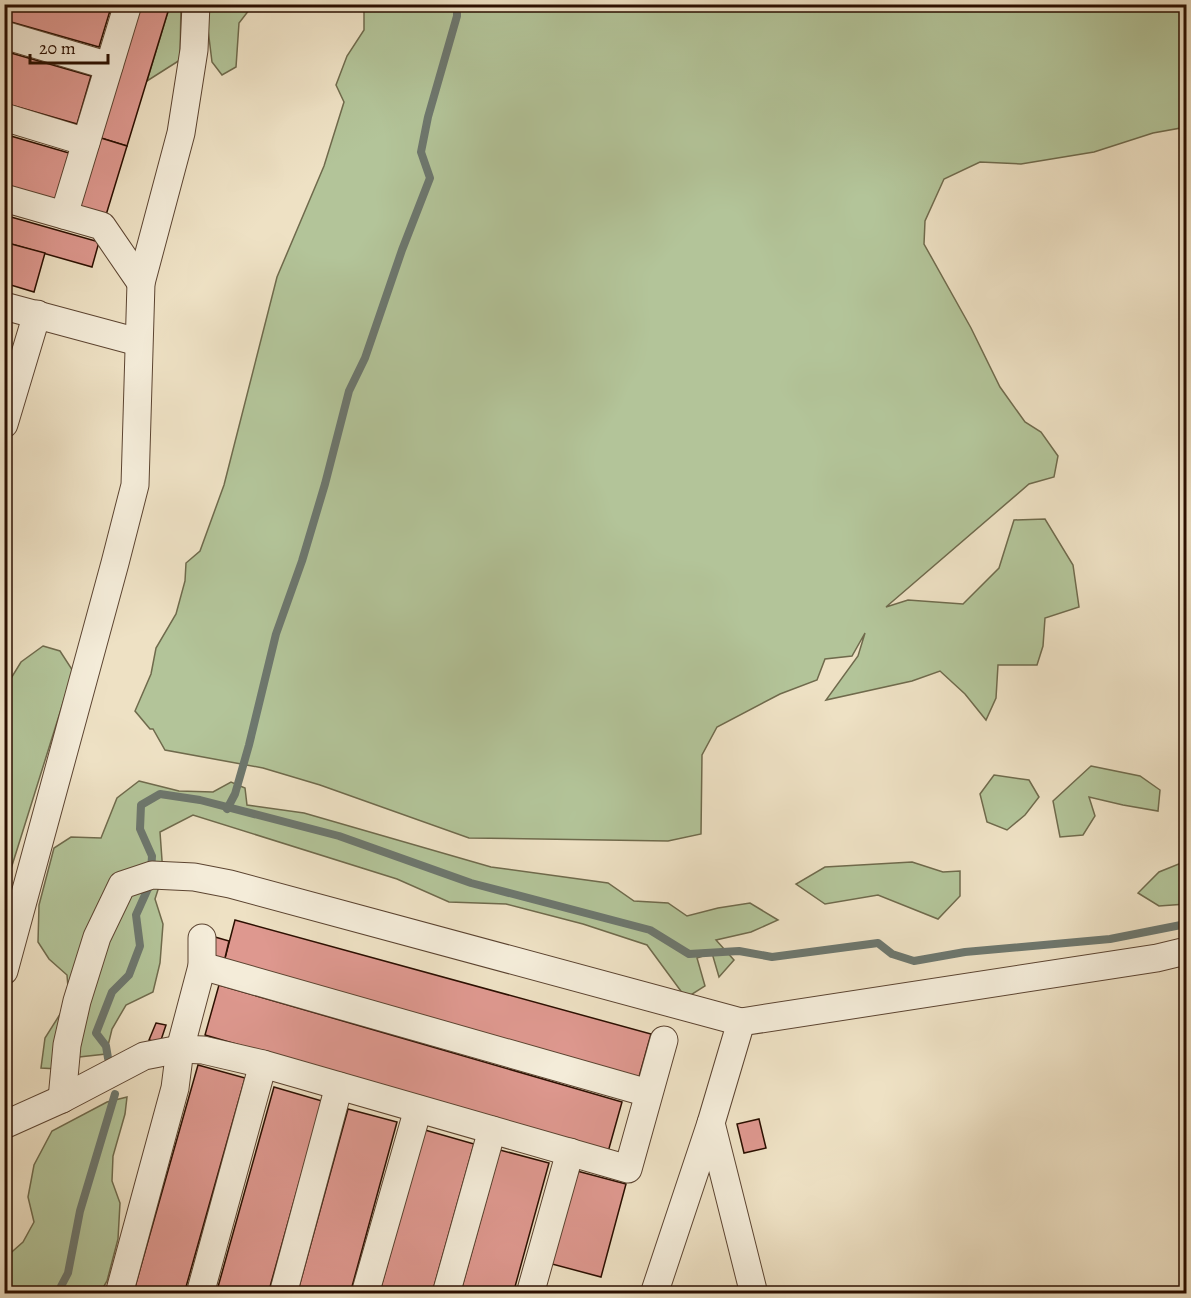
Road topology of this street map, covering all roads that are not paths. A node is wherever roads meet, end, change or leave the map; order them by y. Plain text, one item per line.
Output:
1 (128, 4) edge
2 (196, 4) edge
3 (4, 35) edge
4 (109, 66) junction
5 (4, 117) edge
6 (86, 142) junction
7 (4, 198) edge
8 (64, 215) junction
9 (141, 283) junction
10 (4, 306) edge
11 (37, 314) junction
12 (138, 342) junction
13 (4, 424) edge
14 (202, 938) dead end
15 (1186, 951) edge
16 (202, 966) junction
17 (4, 971) edge
18 (741, 1022) junction
19 (664, 1040) dead end
20 (180, 1049) junction
21 (263, 1064) junction
22 (339, 1086) junction
23 (648, 1093) junction
24 (62, 1099) junction
25 (418, 1109) junction
26 (711, 1123) junction
27 (4, 1125) edge
28 (492, 1130) junction
29 (570, 1152) junction
30 (119, 1293) edge
31 (200, 1293) edge
32 (283, 1293) edge
33 (365, 1293) edge
34 (446, 1293) edge
35 (530, 1293) edge
36 (654, 1293) edge
37 (754, 1293) edge

1 - 4 lane
2 - 9 lane
3 - 4 lane
4 - 6 lane
5 - 6 lane
6 - 8 lane
7 - 8 lane
8 - 9 lane
9 - 12 lane
10 - 11 lane
11 - 12 lane
11 - 13 lane
12 - 17 lane
14 - 16 lane
15 - 18 lane
16 - 20 lane
16 - 23 lane
18 - 24 lane
18 - 26 lane
19 - 23 lane
20 - 21 lane
20 - 24 lane
20 - 30 lane
21 - 22 lane
21 - 31 lane
22 - 25 lane
22 - 32 lane
23 - 29 lane
24 - 27 lane
25 - 28 lane
25 - 33 lane
26 - 36 lane
26 - 37 lane
28 - 29 lane
28 - 34 lane
29 - 35 lane

